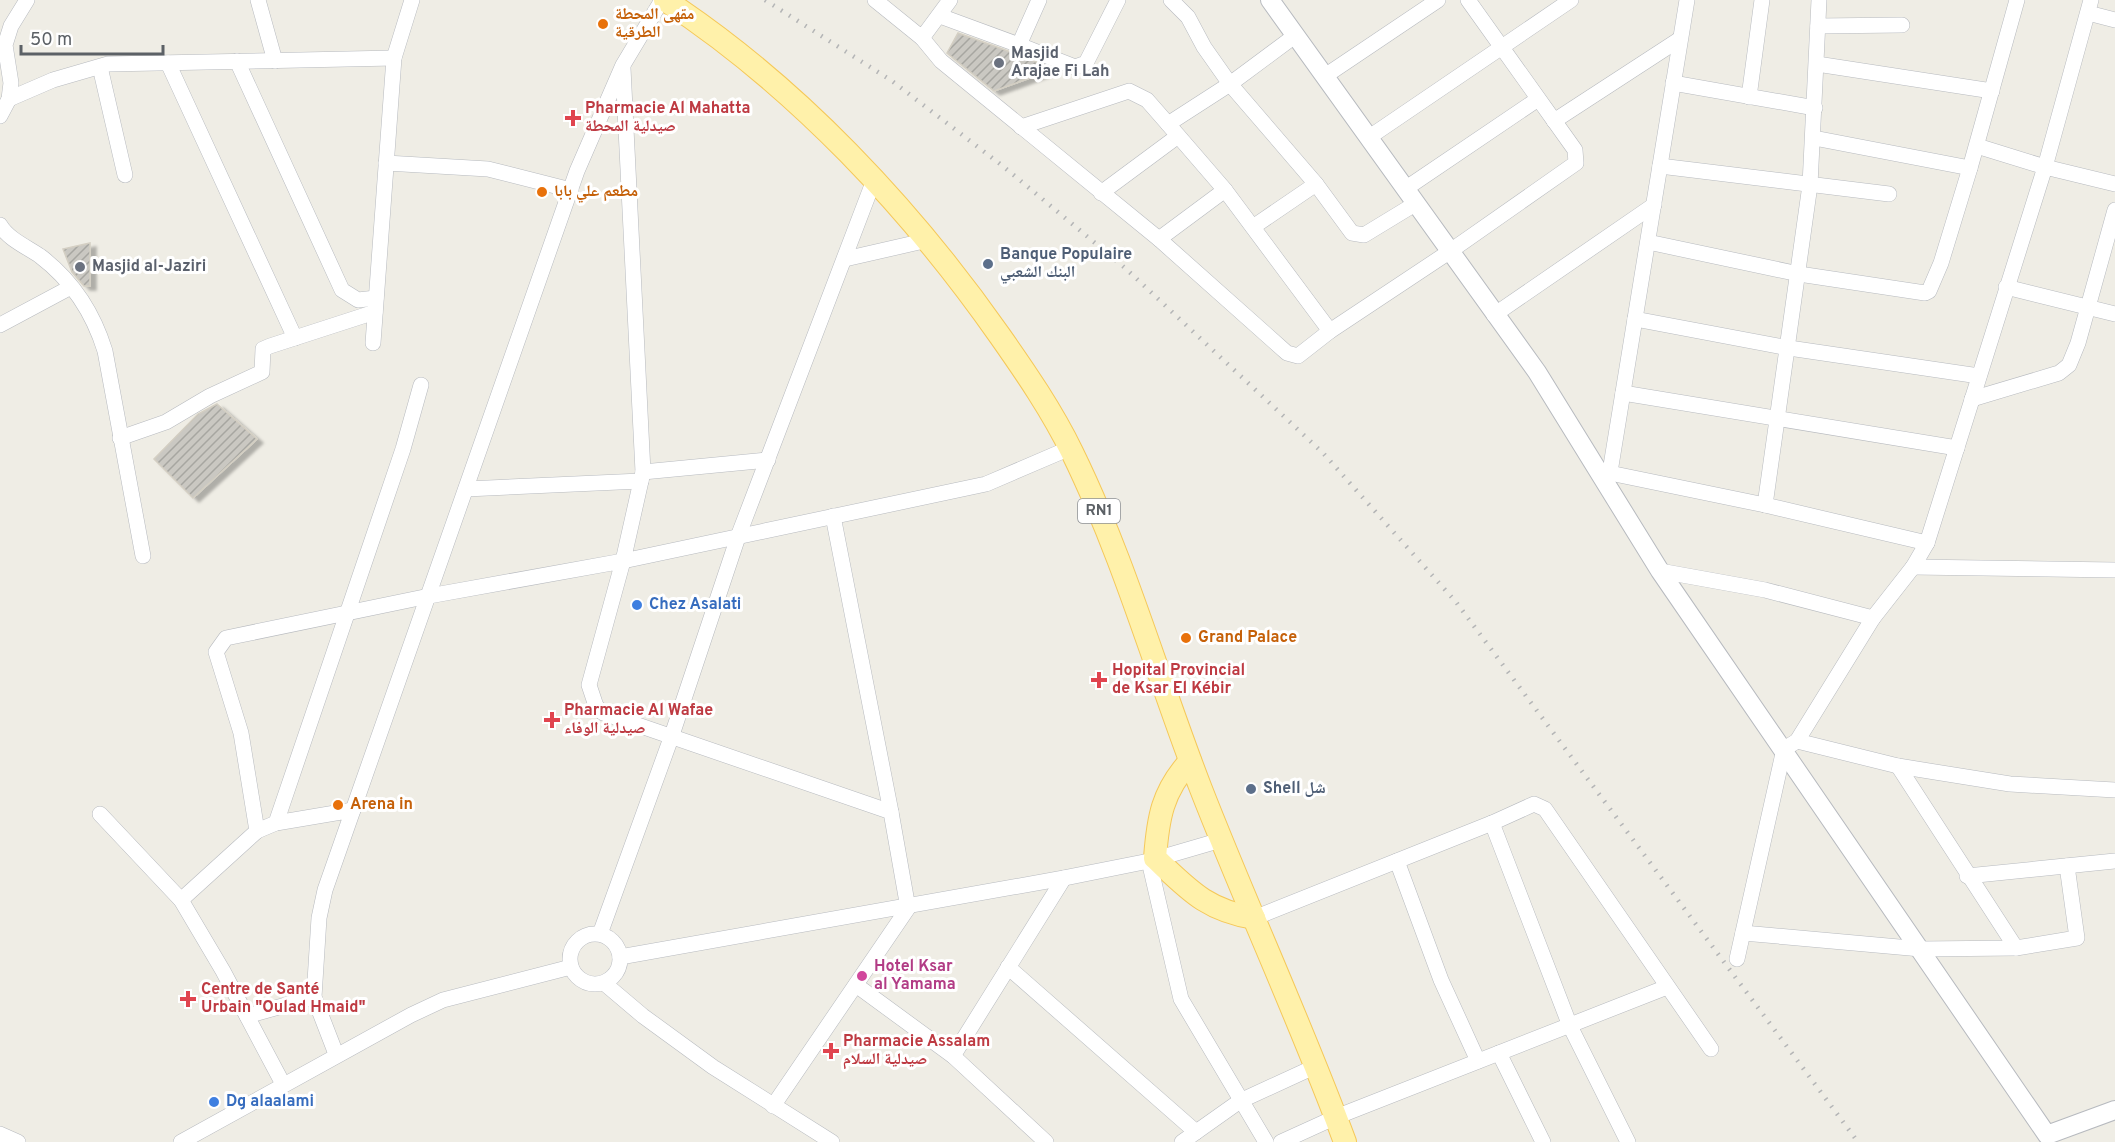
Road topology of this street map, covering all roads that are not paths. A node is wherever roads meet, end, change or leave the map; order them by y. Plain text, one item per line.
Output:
1 (27, 0) edge
2 (258, 0) edge
3 (412, 0) edge
4 (664, 0) edge
5 (875, 0) edge
6 (950, 0) edge
7 (1039, 0) edge
8 (1118, 0) edge
9 (1171, 0) edge
10 (1438, 0) edge
11 (1468, 0) edge
12 (1571, 0) edge
13 (1687, 0) edge
14 (1762, 0) edge
15 (1819, 0) edge
16 (2017, 0) edge
17 (1274, 1) edge
18 (2089, 7) edge
19 (940, 16) junction
20 (2115, 20) edge
21 (1902, 25) dead end
22 (1818, 26) junction
23 (1296, 35) junction
24 (922, 38) junction
25 (1680, 39) junction
26 (1019, 45) junction
27 (1501, 47) junction
28 (394, 58) junction
29 (275, 61) junction
30 (237, 62) junction
31 (168, 63) junction
32 (1817, 64) junction
33 (622, 65) junction
34 (100, 67) junction
35 (1325, 76) junction
36 (1673, 83) junction
37 (1230, 84) junction
38 (1992, 91) junction
39 (1749, 97) junction
40 (9, 99) junction
41 (1538, 99) junction
42 (1815, 108) junction
43 (0, 116) edge
44 (1554, 121) junction
45 (1168, 124) junction
46 (1021, 127) junction
47 (1178, 136) junction
48 (1368, 138) junction
49 (1814, 138) junction
50 (1977, 146) junction
51 (386, 163) junction
52 (1660, 166) junction
53 (2045, 167) junction
54 (1970, 168) junction
55 (125, 175) dead end
56 (874, 180) junction
57 (1316, 184) junction
58 (2115, 184) edge
59 (1810, 185) junction
60 (1404, 189) junction
61 (571, 190) junction
62 (1225, 190) junction
63 (1101, 192) junction
64 (1889, 194) dead end
65 (1416, 204) junction
66 (1654, 205) junction
67 (2115, 210) edge
68 (0, 225) edge
69 (1253, 227) junction
70 (1160, 239) junction
71 (928, 240) junction
72 (1647, 242) junction
73 (1449, 252) junction
74 (845, 259) junction
75 (1799, 274) junction
76 (71, 287) junction
77 (2006, 287) junction
78 (376, 305) junction
79 (2088, 308) junction
80 (2115, 314) edge
81 (1494, 315) junction
82 (1635, 319) junction
83 (0, 326) edge
84 (1330, 331) junction
85 (295, 338) junction
86 (373, 343) dead end
87 (1789, 348) junction
88 (1979, 376) junction
89 (422, 385) dead end
90 (1623, 393) junction
91 (1972, 399) junction
92 (1778, 419) junction
93 (120, 438) junction
94 (1070, 448) junction
95 (1957, 448) junction
96 (768, 460) junction
97 (1604, 471) junction
98 (642, 477) junction
99 (466, 489) junction
100 (1765, 505) junction
101 (833, 516) junction
102 (740, 534) junction
103 (1927, 543) junction
104 (143, 556) dead end
105 (623, 561) junction
106 (1913, 567) junction
107 (2115, 570) edge
108 (1660, 571) junction
109 (429, 596) junction
110 (347, 612) junction
111 (1873, 618) junction
112 (671, 738) junction
113 (1791, 745) junction
114 (1190, 761) junction
115 (1898, 766) junction
116 (2115, 790) edge
117 (353, 810) junction
118 (891, 812) junction
119 (100, 814) dead end
120 (276, 823) junction
121 (1492, 823) junction
122 (257, 831) junction
123 (1221, 840) junction
124 (1152, 860) junction
125 (1398, 861) junction
126 (2115, 861) edge
127 (2067, 866) junction
128 (1967, 876) junction
129 (1064, 878) junction
130 (181, 900) junction
131 (908, 908) junction
132 (1254, 918) junction
133 (1743, 933) junction
134 (600, 934) junction
135 (2016, 948) junction
136 (1921, 949) junction
137 (621, 957) junction
138 (1737, 958) dead end
139 (571, 967) junction
140 (1008, 967) junction
141 (604, 983) junction
142 (855, 985) junction
143 (1667, 987) junction
144 (314, 997) junction
145 (247, 1016) junction
146 (1570, 1026) junction
147 (1711, 1049) dead end
148 (1499, 1053) junction
149 (336, 1054) junction
150 (953, 1056) junction
151 (1478, 1061) junction
152 (1314, 1067) junction
153 (284, 1084) junction
154 (1240, 1101) junction
155 (773, 1106) junction
156 (2115, 1110) edge
157 (1336, 1117) junction
158 (1196, 1132) junction
159 (0, 1134) edge
160 (2049, 1139) edge
161 (18, 1142) edge
162 (181, 1142) edge
163 (832, 1142) edge
164 (1047, 1142) edge
165 (1182, 1142) edge
166 (1266, 1142) edge
167 (1281, 1142) edge
168 (1345, 1142) edge
169 (1543, 1142) edge
170 (1628, 1142) edge

1 - 40 street
2 - 29 street
3 - 28 street
4 - 33 street
4 - 56 main road, RN1
5 - 24 street
6 - 19 street
7 - 26 street
8 - 26 street
9 - 37 street
10 - 35 street
11 - 27 street
12 - 27 street
13 - 25 street
14 - 39 street
15 - 22 street
16 - 38 street
17 - 23 street
18 - 20 street
18 - 53 street
19 - 24 street
19 - 26 street
21 - 22 street
22 - 32 street
23 - 35 street
23 - 37 street
24 - 46 street
25 - 36 street
25 - 44 street
27 - 41 street
27 - 48 street
28 - 29 street
28 - 51 street
29 - 30 street
30 - 31 street
30 - 78 street
31 - 34 street
31 - 85 street
32 - 38 street
32 - 42 street
33 - 61 street
33 - 98 street
34 - 40 street
34 - 55 street
35 - 48 street
36 - 39 street
36 - 52 street
37 - 45 street
37 - 57 street
38 - 50 street
39 - 42 street
40 - 43 street
41 - 44 street
41 - 60 street
42 - 49 street
44 - 73 street
45 - 46 street
45 - 47 street
46 - 63 street
47 - 62 street
47 - 63 street
48 - 60 street
49 - 54 street
49 - 59 street
50 - 53 street
50 - 54 street
51 - 61 street
51 - 78 street
52 - 59 street
52 - 66 street
53 - 58 street
53 - 77 street
54 - 75 street
56 - 71 main road, RN1
56 - 74 street
57 - 65 street
57 - 69 street
59 - 64 street
59 - 75 street
60 - 65 street
61 - 99 street
62 - 69 street
62 - 70 street
63 - 70 street
65 - 73 street
66 - 72 street
66 - 81 street
67 - 79 street
68 - 76 street
69 - 84 street
70 - 84 street
71 - 74 street
71 - 94 main road, RN1
72 - 75 street
72 - 82 street
73 - 81 street
73 - 84 street
74 - 96 street
75 - 87 street
76 - 83 street
76 - 93 street
77 - 79 street
77 - 88 street
78 - 85 street
78 - 86 street
79 - 80 street
79 - 91 street
81 - 97 street
82 - 87 street
82 - 90 street
85 - 93 street
87 - 88 street
87 - 92 street
88 - 91 street
89 - 110 street
90 - 92 street
90 - 97 street
91 - 95 street
92 - 95 street
92 - 100 street
93 - 104 street
94 - 101 street
94 - 114 main road, RN1
95 - 103 street
96 - 98 street
96 - 102 street
97 - 100 street
97 - 108 street
98 - 99 street
98 - 105 street
99 - 109 street
100 - 103 street
101 - 102 street
101 - 118 street
102 - 105 street
102 - 112 street
103 - 106 street
105 - 109 street
105 - 112 street
106 - 107 street
106 - 111 street
108 - 111 street
108 - 113 street
109 - 110 street
109 - 117 street
110 - 120 street
110 - 122 street
111 - 113 street
112 - 118 street
112 - 134 street
113 - 115 street
113 - 133 street
113 - 136 street
114 - 123 main road, RN1
114 - 124 main road
115 - 116 street
115 - 128 street
117 - 120 street
117 - 144 street
118 - 131 street
119 - 130 street
120 - 122 street
121 - 125 street
121 - 143 street
121 - 146 street
122 - 130 street
123 - 124 street
123 - 132 main road, RN1
124 - 129 street
124 - 132 main road
124 - 154 street
125 - 132 street
125 - 151 street
126 - 127 street
127 - 128 street
127 - 135 street
128 - 135 street
129 - 131 street
129 - 140 street
130 - 145 street
131 - 137 street
131 - 142 street
132 - 152 main road, RN1
133 - 136 street
133 - 138 street
134 - 137 street
134 - 139 street
135 - 136 street
136 - 160 street
137 - 141 street
139 - 141 street
139 - 149 street
140 - 150 street
140 - 158 street
141 - 155 street
142 - 150 street
142 - 155 street
143 - 146 street
143 - 147 street
144 - 145 street
144 - 149 street
145 - 153 street
146 - 148 street
146 - 170 street
148 - 151 street
148 - 169 street
149 - 153 street
150 - 164 street
151 - 157 street
152 - 154 street
152 - 157 main road, RN1
153 - 162 street
154 - 158 street
154 - 166 street
155 - 163 street
156 - 160 street
157 - 167 street
157 - 168 main road, RN1
158 - 165 street
159 - 161 street

